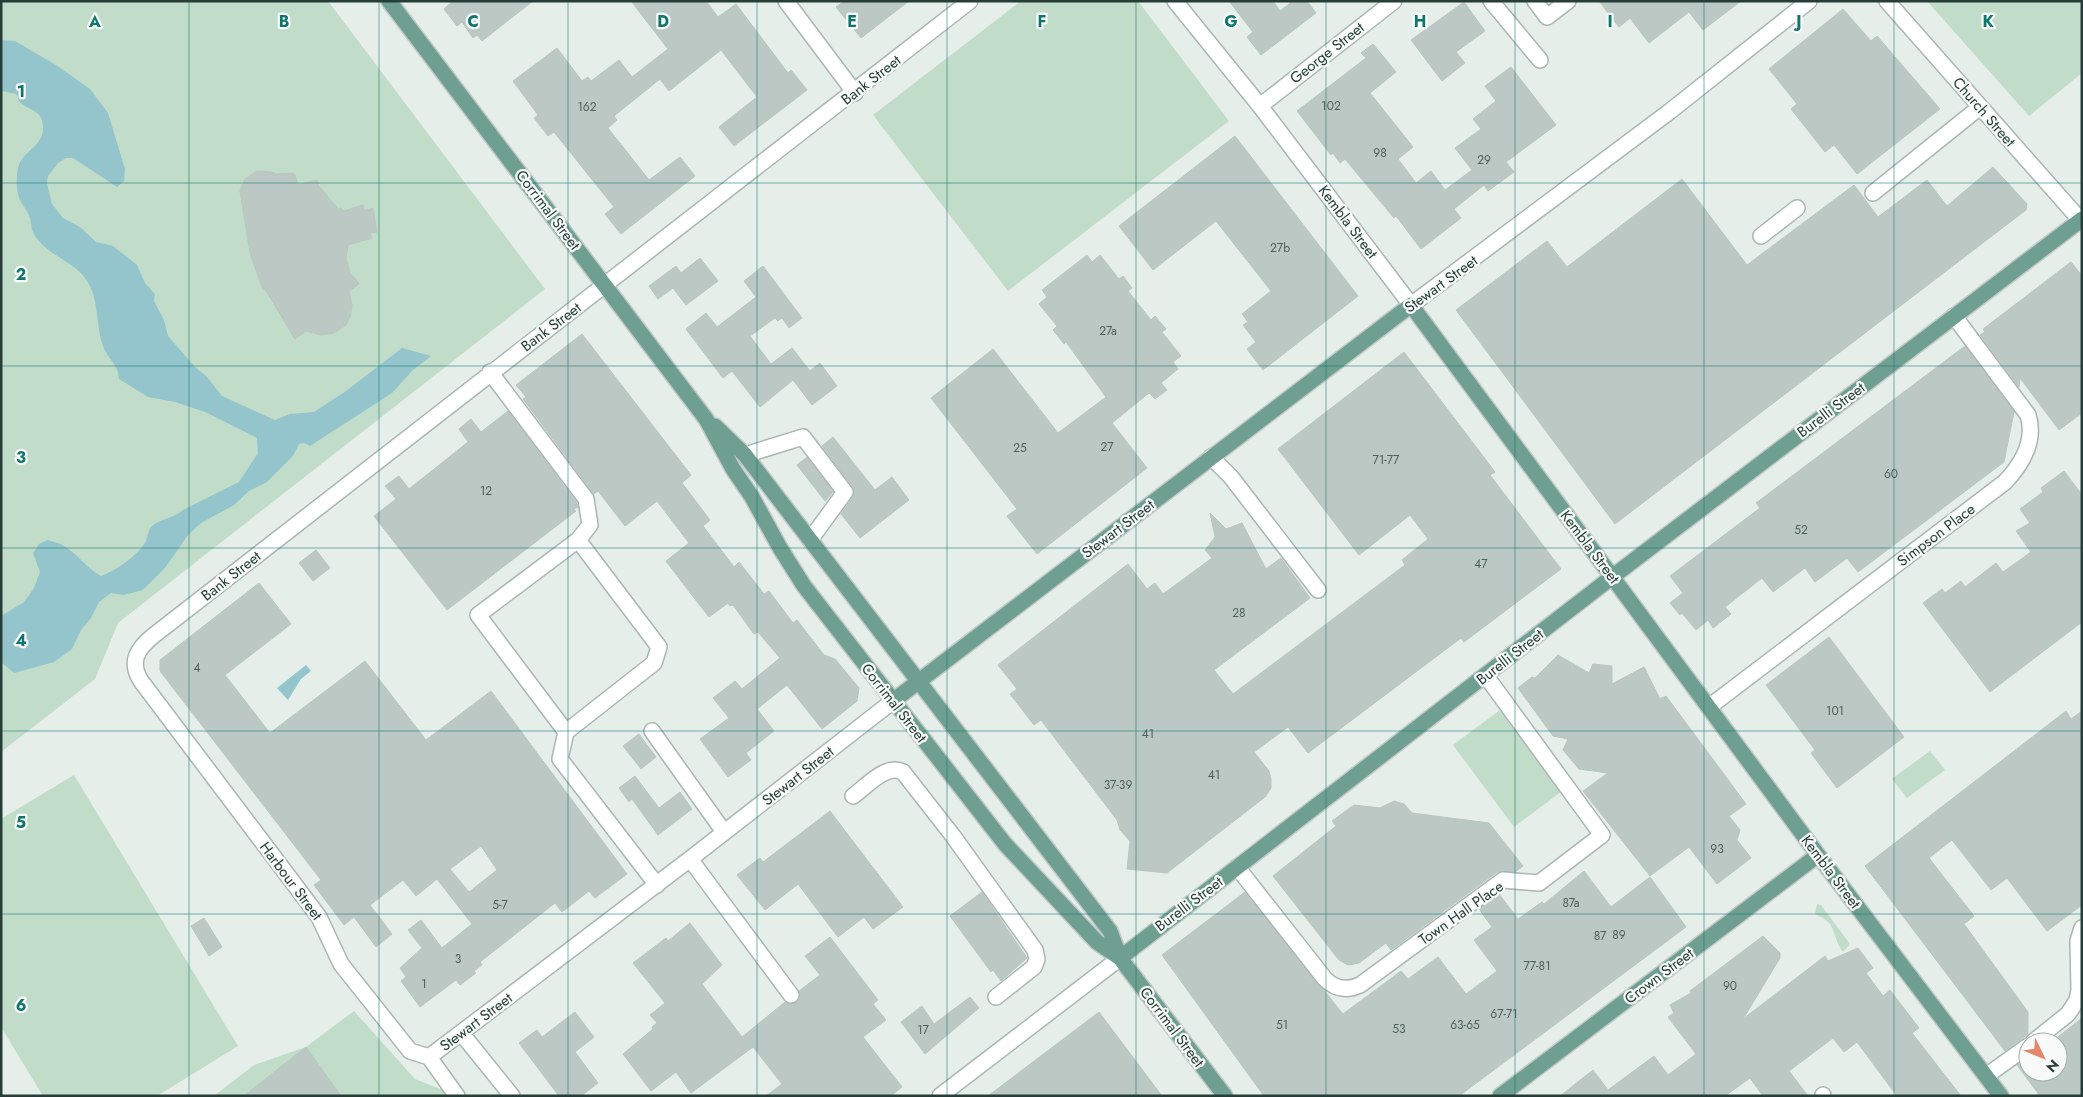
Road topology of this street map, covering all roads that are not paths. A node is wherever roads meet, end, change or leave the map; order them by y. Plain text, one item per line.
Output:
1 (389, 1) edge
2 (786, 1) edge
3 (970, 1) edge
4 (1175, 1) edge
5 (1394, 1) edge
6 (1491, 1) edge
7 (1535, 1) edge
8 (1568, 1) edge
9 (1809, 1) edge
10 (1887, 1) edge
11 (1540, 60) dead end
12 (855, 93) junction
13 (1260, 106) junction
14 (1980, 107) junction
15 (1873, 192) dead end
16 (1797, 208) dead end
17 (2081, 220) edge
18 (1761, 236) dead end
19 (605, 286) junction
20 (1411, 306) junction
21 (1954, 316) junction
22 (490, 372) junction
23 (706, 419) junction
24 (746, 455) junction
25 (1211, 458) junction
26 (578, 540) junction
27 (810, 540) junction
28 (1612, 577) junction
29 (1318, 590) dead end
30 (136, 657) joint
31 (1486, 676) junction
32 (920, 680) junction
33 (893, 701) junction
34 (1708, 707) junction
35 (566, 732) junction
36 (652, 732) dead end
37 (853, 796) dead end
38 (724, 832) junction
39 (1818, 855) junction
40 (690, 859) junction
41 (1237, 867) junction
42 (657, 884) junction
43 (2082, 928) edge
44 (1120, 958) junction
45 (791, 995) dead end
46 (996, 997) dead end
47 (2046, 1032) edge
48 (462, 1034) junction
49 (2018, 1053) edge
50 (429, 1057) junction
51 (1986, 1076) junction
52 (457, 1096) edge
53 (512, 1096) edge
54 (940, 1096) edge
55 (1225, 1096) edge
56 (1500, 1096) edge
57 (2001, 1096) edge

1 - 19 main road, Corrimal Street
2 - 12 street
3 - 12 street, Bank Street
4 - 13 street, Kembla Street
5 - 13 street, George Street
6 - 11 street
7 - 8 street
9 - 20 street, Stewart Street
10 - 14 street, Church Street
12 - 19 street, Bank Street
13 - 20 street, Kembla Street
14 - 15 street
14 - 17 street, Church Street
16 - 18 street
17 - 21 main road, Burelli Street
19 - 22 street, Bank Street
19 - 23 main road, Corrimal Street
20 - 25 main road, Stewart Street
20 - 28 main road, Kembla Street
21 - 28 main road, Burelli Street
21 - 34 street, Simpson Place
22 - 26 street
22 - 30 street, Bank Street
23 - 24 main road, Corrimal Street
23 - 33 main road, Corrimal Street
24 - 27 main road, Corrimal Street
24 - 27 street
25 - 29 street
25 - 32 main road, Stewart Street
26 - 35 street
26 - 35 street
27 - 32 main road, Corrimal Street
28 - 31 main road, Burelli Street
28 - 34 main road, Kembla Street
30 - 50 street, Harbour Street
31 - 41 main road, Burelli Street
31 - 41 street, Town Hall Place
32 - 33 main road, Stewart Street
32 - 44 main road, Corrimal Street
33 - 38 street, Stewart Street
33 - 44 main road, Corrimal Street
34 - 39 main road, Kembla Street
35 - 42 street
36 - 38 street
37 - 46 street
38 - 40 street, Stewart Street
39 - 51 main road, Kembla Street
39 - 56 main road, Crown Street
40 - 42 street, Stewart Street
40 - 45 street
41 - 44 main road, Burelli Street
42 - 48 street, Stewart Street
43 - 47 street
44 - 54 street, Burelli Street
44 - 55 main road, Corrimal Street
48 - 50 street, Stewart Street
48 - 53 street
49 - 51 street
50 - 52 street
51 - 57 main road, Kembla Street

